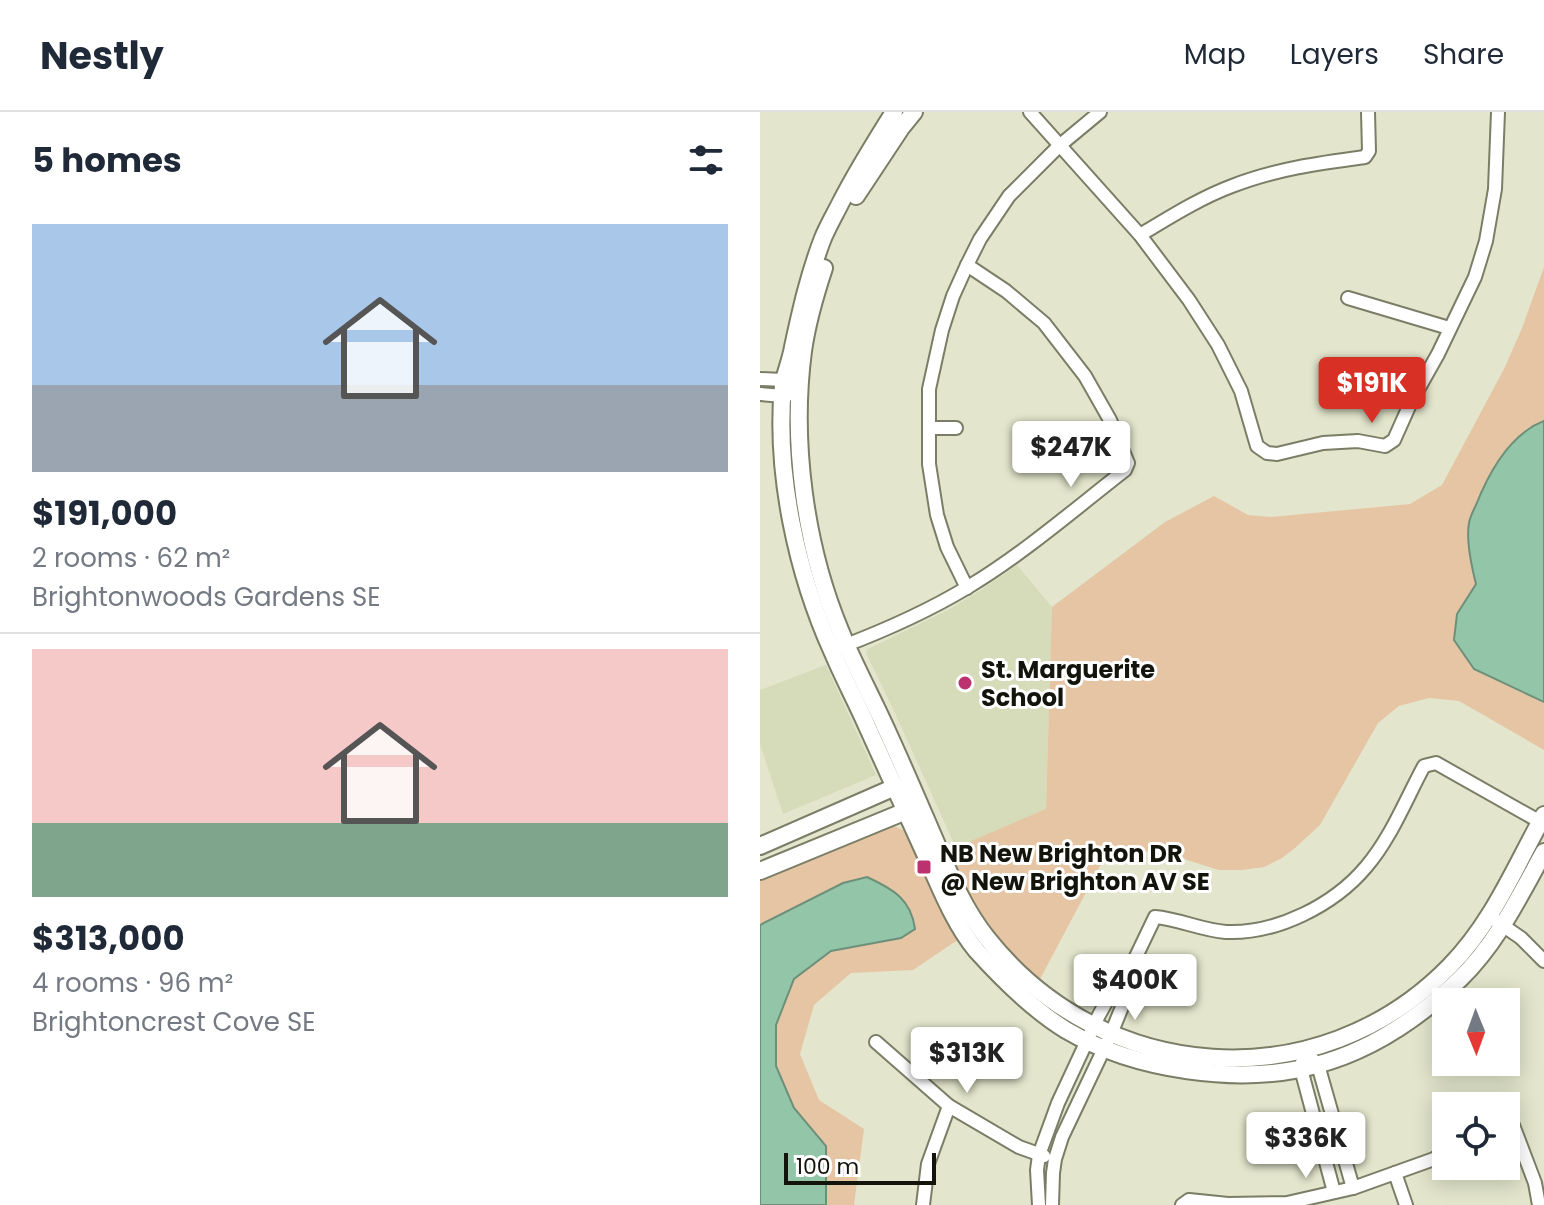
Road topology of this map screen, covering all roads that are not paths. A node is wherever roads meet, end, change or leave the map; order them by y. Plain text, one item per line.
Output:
1 (894, 112) edge
2 (914, 112) edge
3 (1030, 112) edge
4 (1100, 112) edge
5 (1368, 112) edge
6 (1498, 112) edge
7 (1059, 146) junction
8 (1140, 235) junction
9 (967, 265) junction
10 (1348, 298) dead end
11 (1449, 328) junction
12 (760, 379) edge
13 (788, 389) junction
14 (760, 394) edge
15 (929, 428) junction
16 (956, 428) dead end
17 (967, 588) junction
18 (839, 648) junction
19 (895, 787) junction
20 (914, 792) junction
21 (906, 811) junction
22 (1543, 820) edge
23 (760, 846) edge
24 (1544, 852) edge
25 (760, 871) edge
26 (1496, 921) junction
27 (1544, 961) edge
28 (1121, 988) junction
29 (1099, 1037) junction
30 (876, 1042) dead end
31 (1305, 1051) junction
32 (1318, 1065) junction
33 (1301, 1069) junction
34 (949, 1106) junction
35 (1520, 1143) edge
36 (1039, 1155) junction
37 (1055, 1159) junction
38 (1432, 1160) edge
39 (1395, 1173) junction
40 (1353, 1188) junction
41 (1334, 1192) junction
42 (1287, 1204) edge
43 (923, 1205) edge
44 (1039, 1205) edge
45 (1052, 1205) edge
46 (1182, 1205) edge
47 (1406, 1205) edge
48 (1539, 1205) edge

1 - 13 street
2 - 13 street
3 - 7 street
4 - 7 street
5 - 8 street
6 - 11 street
7 - 8 street
7 - 9 street
8 - 11 street
9 - 15 street
9 - 17 street
10 - 11 street
12 - 13 street
13 - 14 street
13 - 18 street
15 - 16 street
15 - 17 street
17 - 18 street
18 - 19 street
18 - 20 street
19 - 20 street
19 - 21 street
19 - 23 street
20 - 21 street
20 - 29 street
21 - 25 street
21 - 29 street
22 - 26 street
22 - 28 street
24 - 26 street
26 - 27 street
26 - 31 street
26 - 32 street
28 - 29 street
28 - 29 street
29 - 31 street
29 - 33 street
29 - 36 street
29 - 37 street
30 - 34 street
31 - 32 street
31 - 33 street
32 - 33 street
32 - 40 street
33 - 41 street
34 - 36 street
34 - 43 street
35 - 48 street
36 - 37 street
36 - 44 street
37 - 45 street
38 - 39 street
39 - 40 street
39 - 47 street
40 - 41 street
41 - 42 street
42 - 46 street

